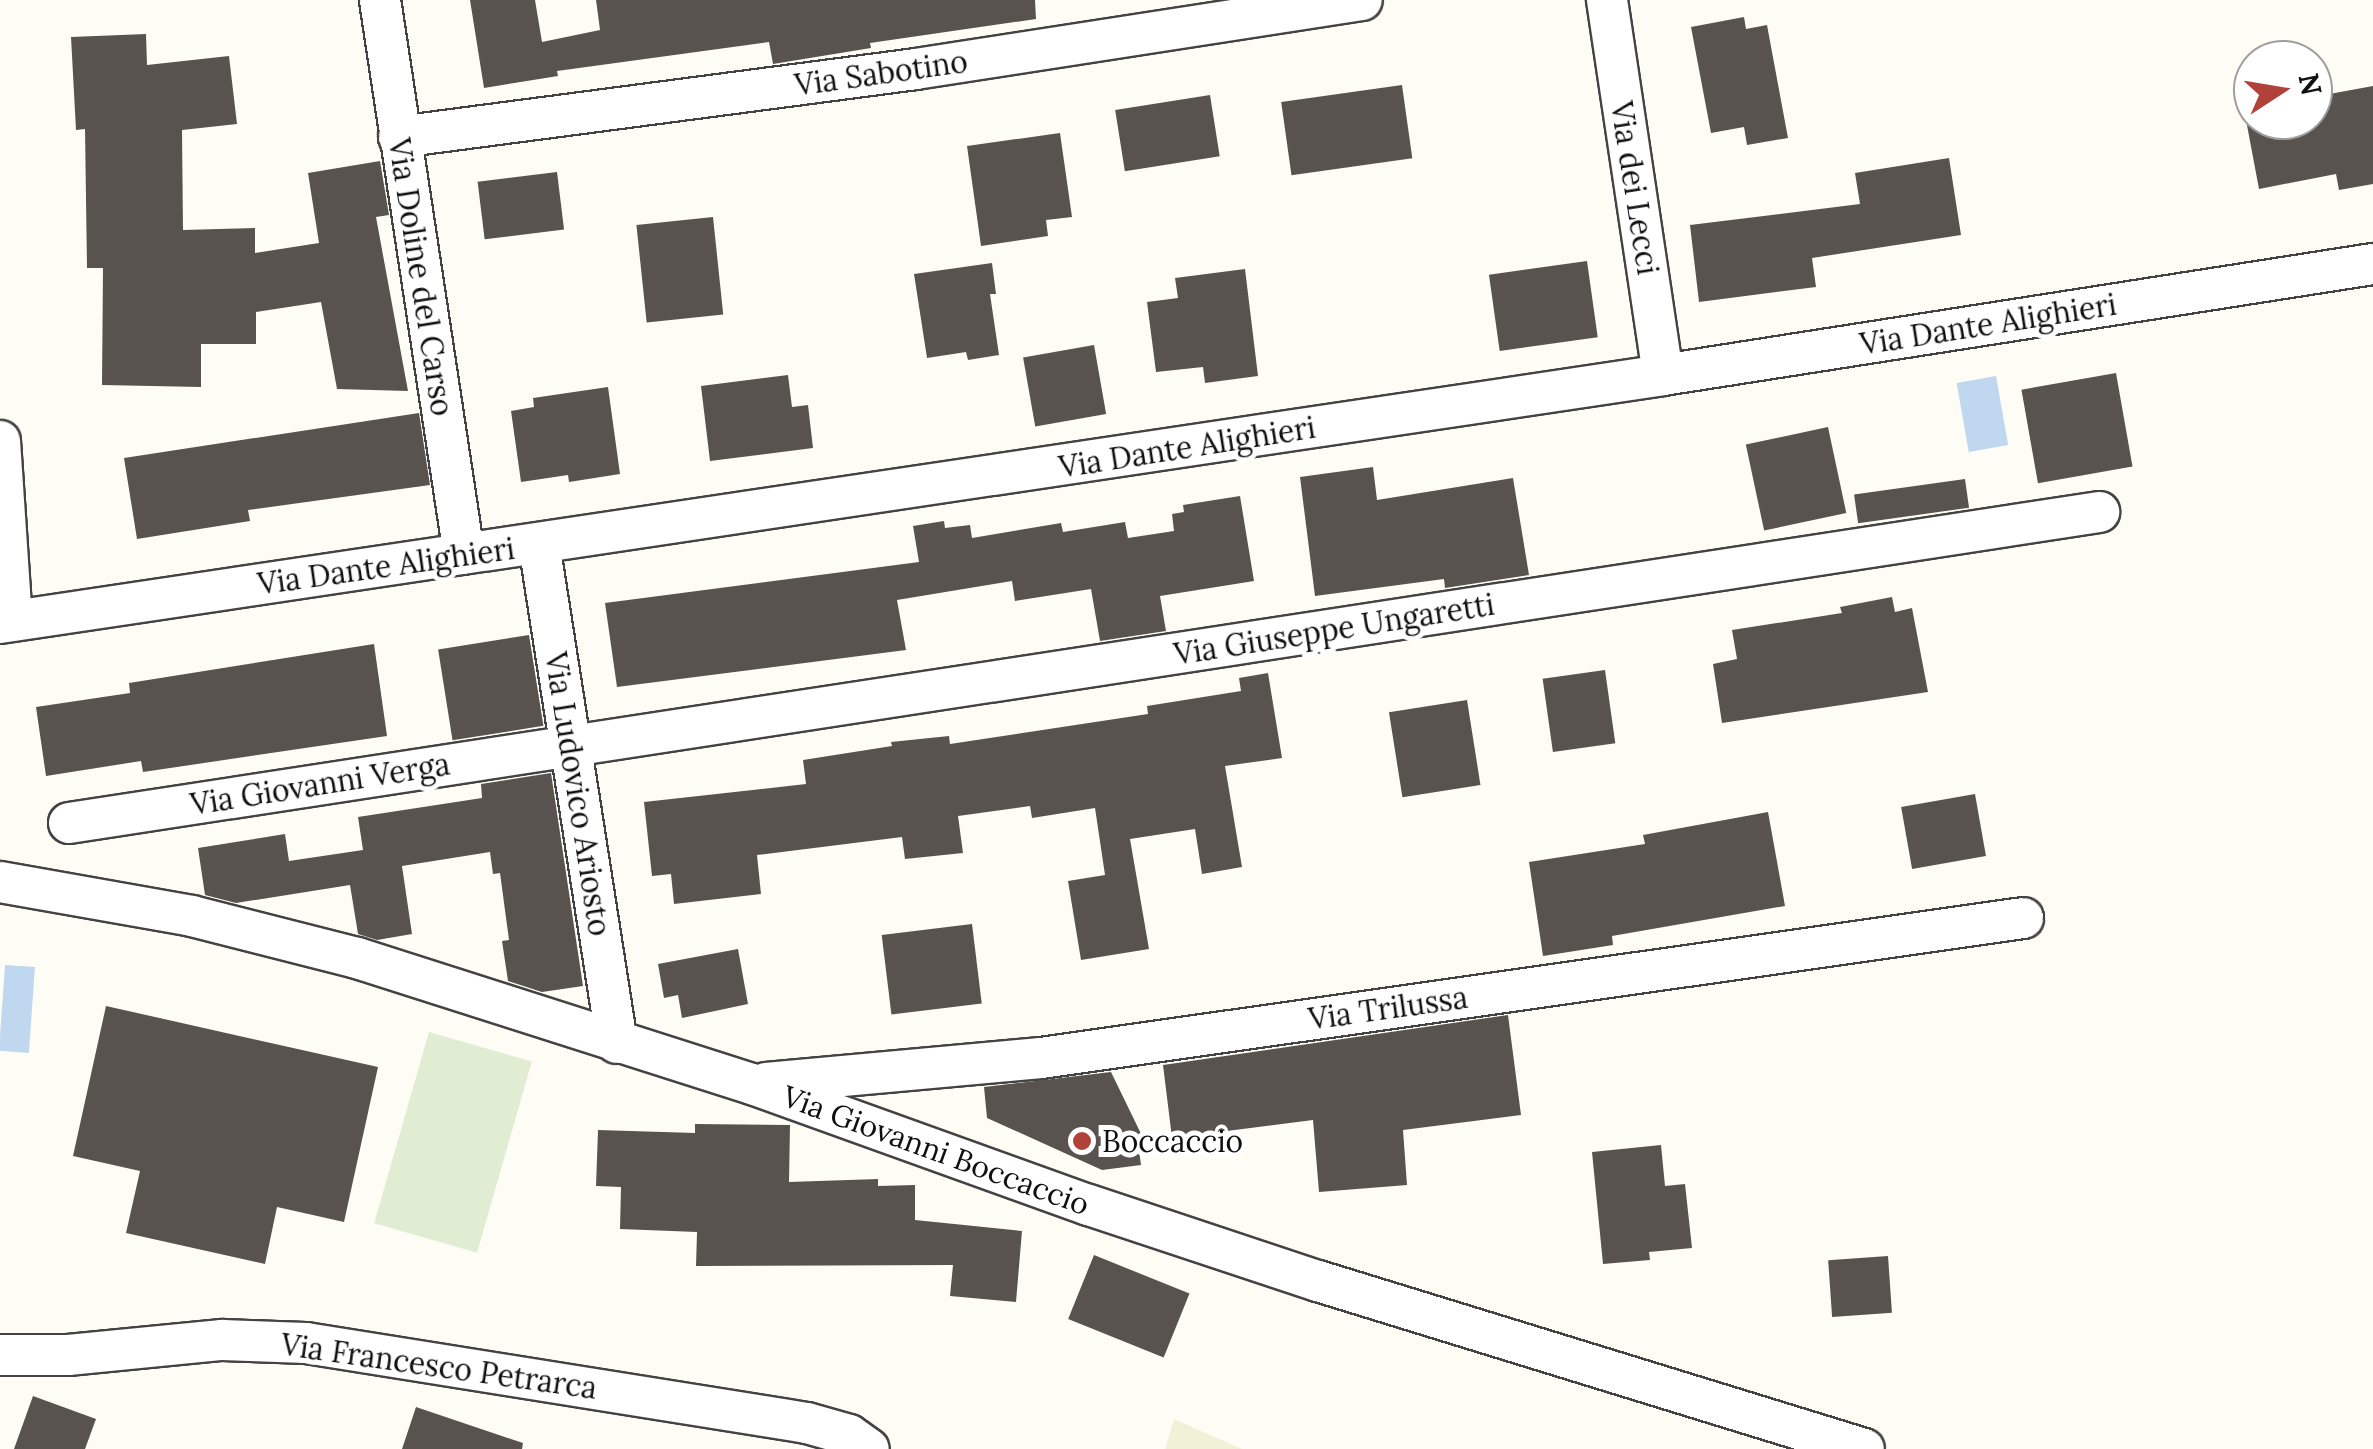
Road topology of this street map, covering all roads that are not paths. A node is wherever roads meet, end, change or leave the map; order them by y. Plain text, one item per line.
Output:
1 (380, 0) edge
2 (1362, 0) edge
3 (1607, 0) edge
4 (399, 138) junction
5 (2373, 264) edge
6 (1663, 375) junction
7 (0, 441) edge
8 (2099, 512) dead end
9 (539, 544) junction
10 (464, 554) junction
11 (6, 622) edge
12 (570, 745) junction
13 (70, 823) dead end
14 (0, 882) edge
15 (2023, 918) dead end
16 (618, 1043) junction
17 (752, 1084) junction
18 (0, 1355) edge
19 (870, 1449) edge
20 (1864, 1449) edge

1 - 4 street, Via Doline del Carso
2 - 4 street, Via Sabotino
3 - 6 street, Via dei Lecci
4 - 10 street, Via Doline del Carso
5 - 6 street, Via Dante Alighieri
6 - 9 street, Via Dante Alighieri
7 - 11 street
8 - 12 street, Via Giuseppe Ungaretti
9 - 10 street, Via Dante Alighieri
9 - 12 street, Via Ludovico Ariosto
10 - 11 street, Via Dante Alighieri
12 - 13 street, Via Giovanni Verga
12 - 16 street, Via Ludovico Ariosto
14 - 16 street, Via Giovanni Boccaccio
15 - 17 street, Via Trilussa
16 - 17 street, Via Giovanni Boccaccio
17 - 20 street, Via Giovanni Boccaccio
18 - 19 street, Via Francesco Petrarca

